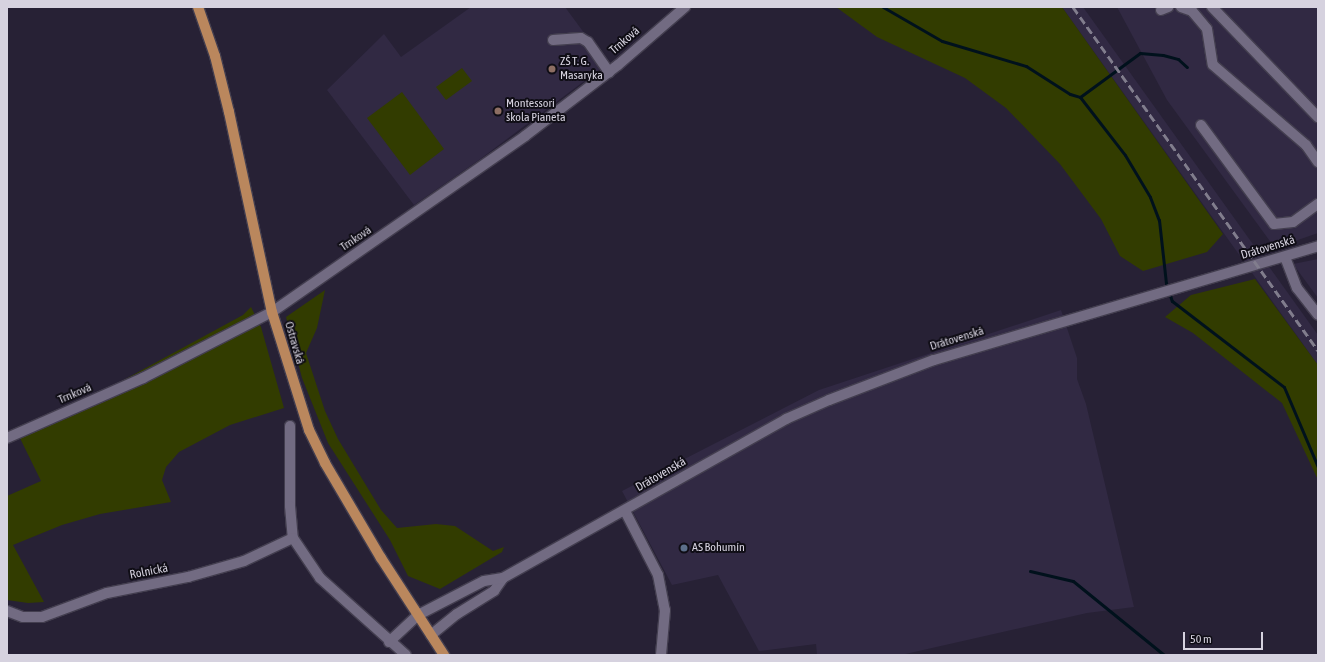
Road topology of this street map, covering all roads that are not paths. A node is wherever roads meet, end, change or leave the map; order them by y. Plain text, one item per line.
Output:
1 (198, 7) edge
2 (685, 7) edge
3 (1181, 7) edge
4 (1212, 7) edge
5 (553, 40) dead end
6 (609, 72) junction
7 (1318, 117) edge
8 (1201, 125) dead end
9 (1318, 162) edge
10 (1318, 204) edge
11 (1318, 246) edge
12 (1285, 257) junction
13 (272, 312) junction
14 (1318, 315) edge
15 (290, 426) dead end
16 (7, 438) edge
17 (625, 511) junction
18 (294, 538) junction
19 (503, 578) junction
20 (7, 611) edge
21 (418, 615) junction
22 (431, 635) junction
23 (389, 642) junction
24 (406, 655) edge
25 (444, 655) edge
26 (661, 655) edge

1 - 13 main road, Ostravská
2 - 6 street, Trnková
3 - 9 street
4 - 7 street
5 - 6 street
6 - 13 street, Trnková
8 - 10 street
11 - 12 street, Drátovenská
12 - 14 street
12 - 17 street, Drátovenská
13 - 16 street, Trnková
13 - 21 main road, Ostravská
15 - 18 street
17 - 19 street, Drátovenská
17 - 26 street
18 - 20 street, Rolnická
18 - 23 street
19 - 21 street, Drátovenská
19 - 22 street, Drátovenská
21 - 22 main road, Ostravská
21 - 23 street, Drátovenská
22 - 25 main road, Ostravská
23 - 24 street

